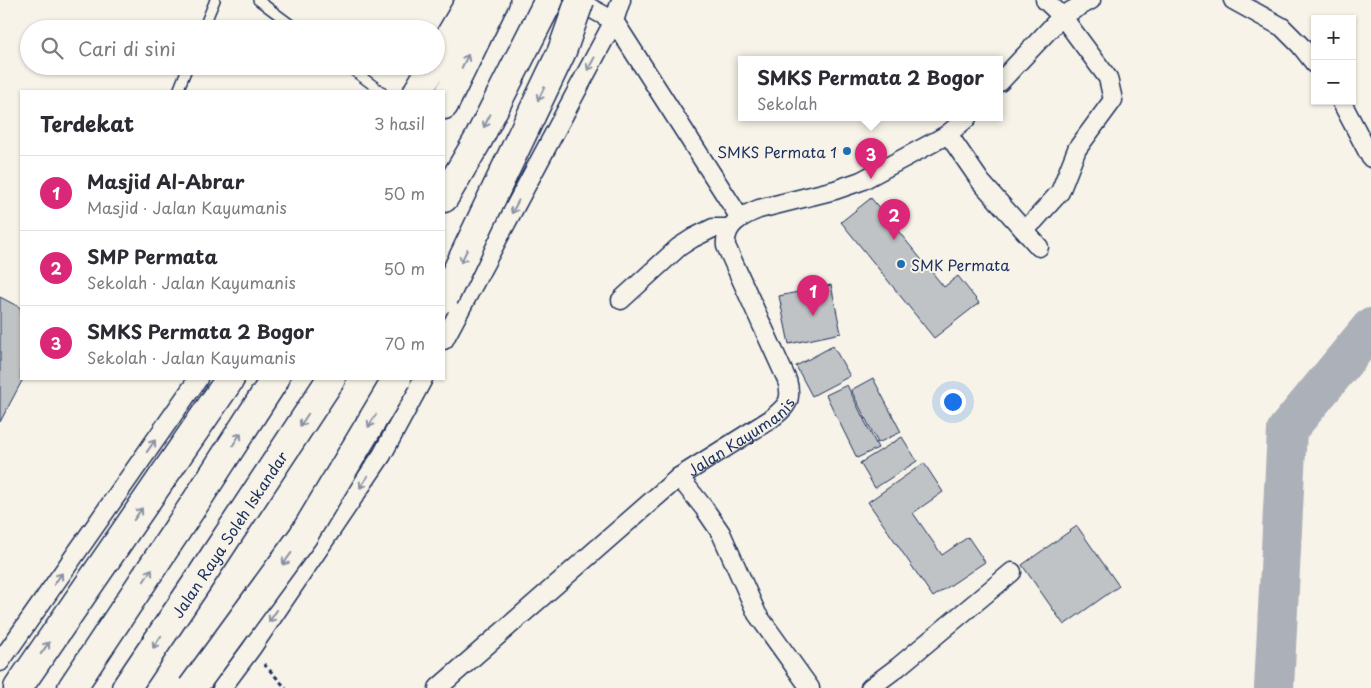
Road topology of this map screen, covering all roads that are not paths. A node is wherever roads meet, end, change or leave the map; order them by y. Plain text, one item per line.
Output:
1 (215, 0) edge
2 (258, 0) edge
3 (471, 0) edge
4 (495, 0) edge
5 (549, 0) edge
6 (576, 0) edge
7 (580, 0) edge
8 (621, 0) edge
9 (1045, 0) edge
10 (1091, 0) edge
11 (1233, 0) edge
12 (1062, 16) junction
13 (207, 20) edge
14 (285, 20) edge
15 (614, 21) junction
16 (445, 45) edge
17 (1312, 60) edge
18 (184, 75) edge
19 (360, 75) edge
20 (428, 75) edge
21 (1003, 79) edge
22 (178, 90) edge
23 (380, 90) edge
24 (419, 90) edge
25 (445, 103) edge
26 (1343, 105) edge
27 (963, 121) edge
28 (948, 134) junction
29 (1371, 158) edge
30 (445, 196) edge
31 (735, 223) junction
32 (1023, 229) junction
33 (1039, 247) dead end
34 (445, 296) edge
35 (622, 300) dead end
36 (445, 338) edge
37 (197, 380) edge
38 (229, 380) edge
39 (273, 380) edge
40 (330, 380) edge
41 (397, 380) edge
42 (422, 380) edge
43 (679, 477) junction
44 (1012, 572) dead end
45 (0, 662) edge
46 (18, 688) edge
47 (72, 688) edge
48 (126, 688) edge
49 (192, 688) edge
50 (222, 688) edge
51 (438, 688) edge
52 (810, 688) edge
53 (870, 688) edge

1 - 13 lane
2 - 14 lane
3 - 16 highway
25 -> 4 highway
5 -> 30 highway
6 - 15 street
7 -> 34 highway, bridge
8 - 15 street
9 - 12 street
10 - 12 street
11 - 17 street
12 - 21 street
12 - 32 street
15 - 31 street
15 -> 36 street
18 - 22 lane
19 - 23 lane
20 - 24 highway
26 - 29 street
27 - 28 street
28 - 31 street
28 - 32 street
31 - 35 street
31 - 43 street, Jalan Kayumanis
32 - 33 street
45 -> 37 street
46 -> 38 highway
47 -> 39 highway
40 -> 48 highway, Jalan Raya Soleh Iskandar
41 -> 49 highway, bridge
42 -> 50 street
43 - 51 street, Jalan Kayumanis
43 - 52 street
44 - 53 street

